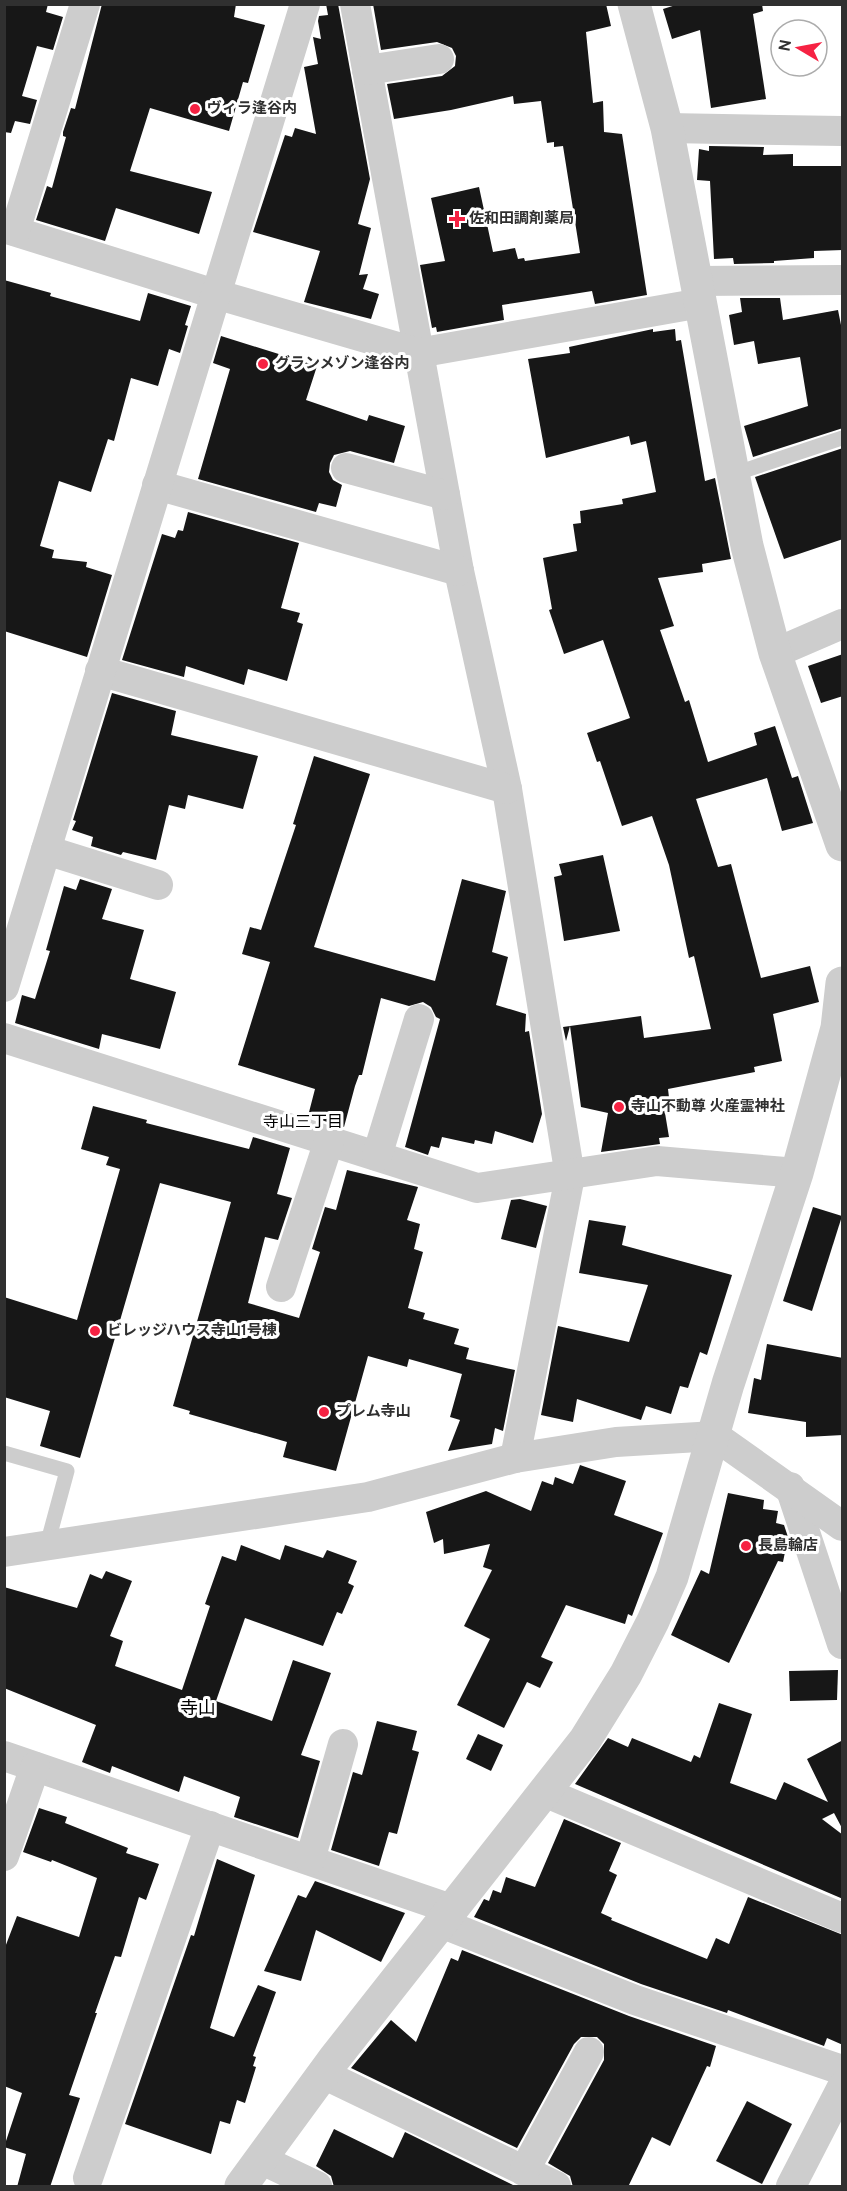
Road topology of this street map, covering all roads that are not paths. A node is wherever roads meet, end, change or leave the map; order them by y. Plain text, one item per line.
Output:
1 (85, 4) edge
2 (305, 4) edge
3 (355, 4) edge
4 (634, 4) edge
5 (439, 59) dead end
6 (367, 70) junction
7 (667, 128) junction
8 (843, 130) edge
9 (8, 231) edge
10 (843, 280) edge
11 (699, 292) junction
12 (215, 294) junction
13 (418, 353) junction
14 (843, 438) edge
15 (346, 468) dead end
16 (734, 474) junction
17 (157, 485) junction
18 (445, 495) junction
19 (459, 571) junction
20 (843, 624) edge
21 (775, 653) junction
22 (100, 671) junction
23 (507, 789) junction
24 (843, 845) edge
25 (46, 850) junction
26 (158, 885) dead end
27 (843, 983) edge
28 (4, 987) edge
29 (419, 1019) dead end
30 (840, 1028) edge
31 (4, 1038) edge
32 (328, 1141) junction
33 (376, 1156) junction
34 (796, 1173) junction
35 (570, 1176) junction
36 (281, 1287) dead end
37 (715, 1436) junction
38 (4, 1454) edge
39 (515, 1458) junction
40 (790, 1486) junction
41 (843, 1526) edge
42 (47, 1545) junction
43 (4, 1552) edge
44 (843, 1644) edge
45 (343, 1744) dead end
46 (4, 1756) edge
47 (35, 1767) junction
48 (544, 1791) junction
49 (210, 1826) junction
50 (4, 1857) edge
51 (310, 1860) junction
52 (446, 1916) junction
53 (843, 1918) edge
54 (589, 2052) dead end
55 (843, 2070) edge
56 (323, 2074) junction
57 (843, 2087) edge
58 (260, 2159) junction
59 (524, 2171) junction
60 (88, 2178) dead end
61 (241, 2187) edge
62 (317, 2187) edge
63 (556, 2187) edge
64 (791, 2187) edge

1 - 9 street
2 - 12 street
3 - 6 street
4 - 7 street
5 - 6 street
6 - 13 street
7 - 8 street
7 - 11 street
9 - 12 street
10 - 11 street
11 - 13 street
11 - 16 street
12 - 13 street
12 - 17 street
13 - 18 street
14 - 16 lane
15 - 18 street
16 - 21 street
17 - 19 street
17 - 22 street
18 - 19 street
19 - 23 street
20 - 21 street
21 - 24 street
22 - 23 street
22 - 25 street
23 - 35 street
25 - 26 street
25 - 28 street
27 - 30 street
29 - 33 street
30 - 34 street
31 - 32 street
32 - 33 street
32 - 36 street
33 - 35 street
34 - 35 street
34 - 37 street
35 - 39 street
37 - 39 street
37 - 40 street
37 - 48 street
38 - 42 lane
39 - 42 street
40 - 41 street
40 - 44 street
42 - 43 street
45 - 51 street
46 - 47 street
47 - 49 street
47 - 50 street
48 - 52 street
48 - 53 street
49 - 51 street
49 - 60 street
51 - 52 street
52 - 55 street
52 - 56 street
54 - 59 street
56 - 58 street
56 - 59 street
57 - 64 street
58 - 61 street
58 - 62 street
59 - 63 street

